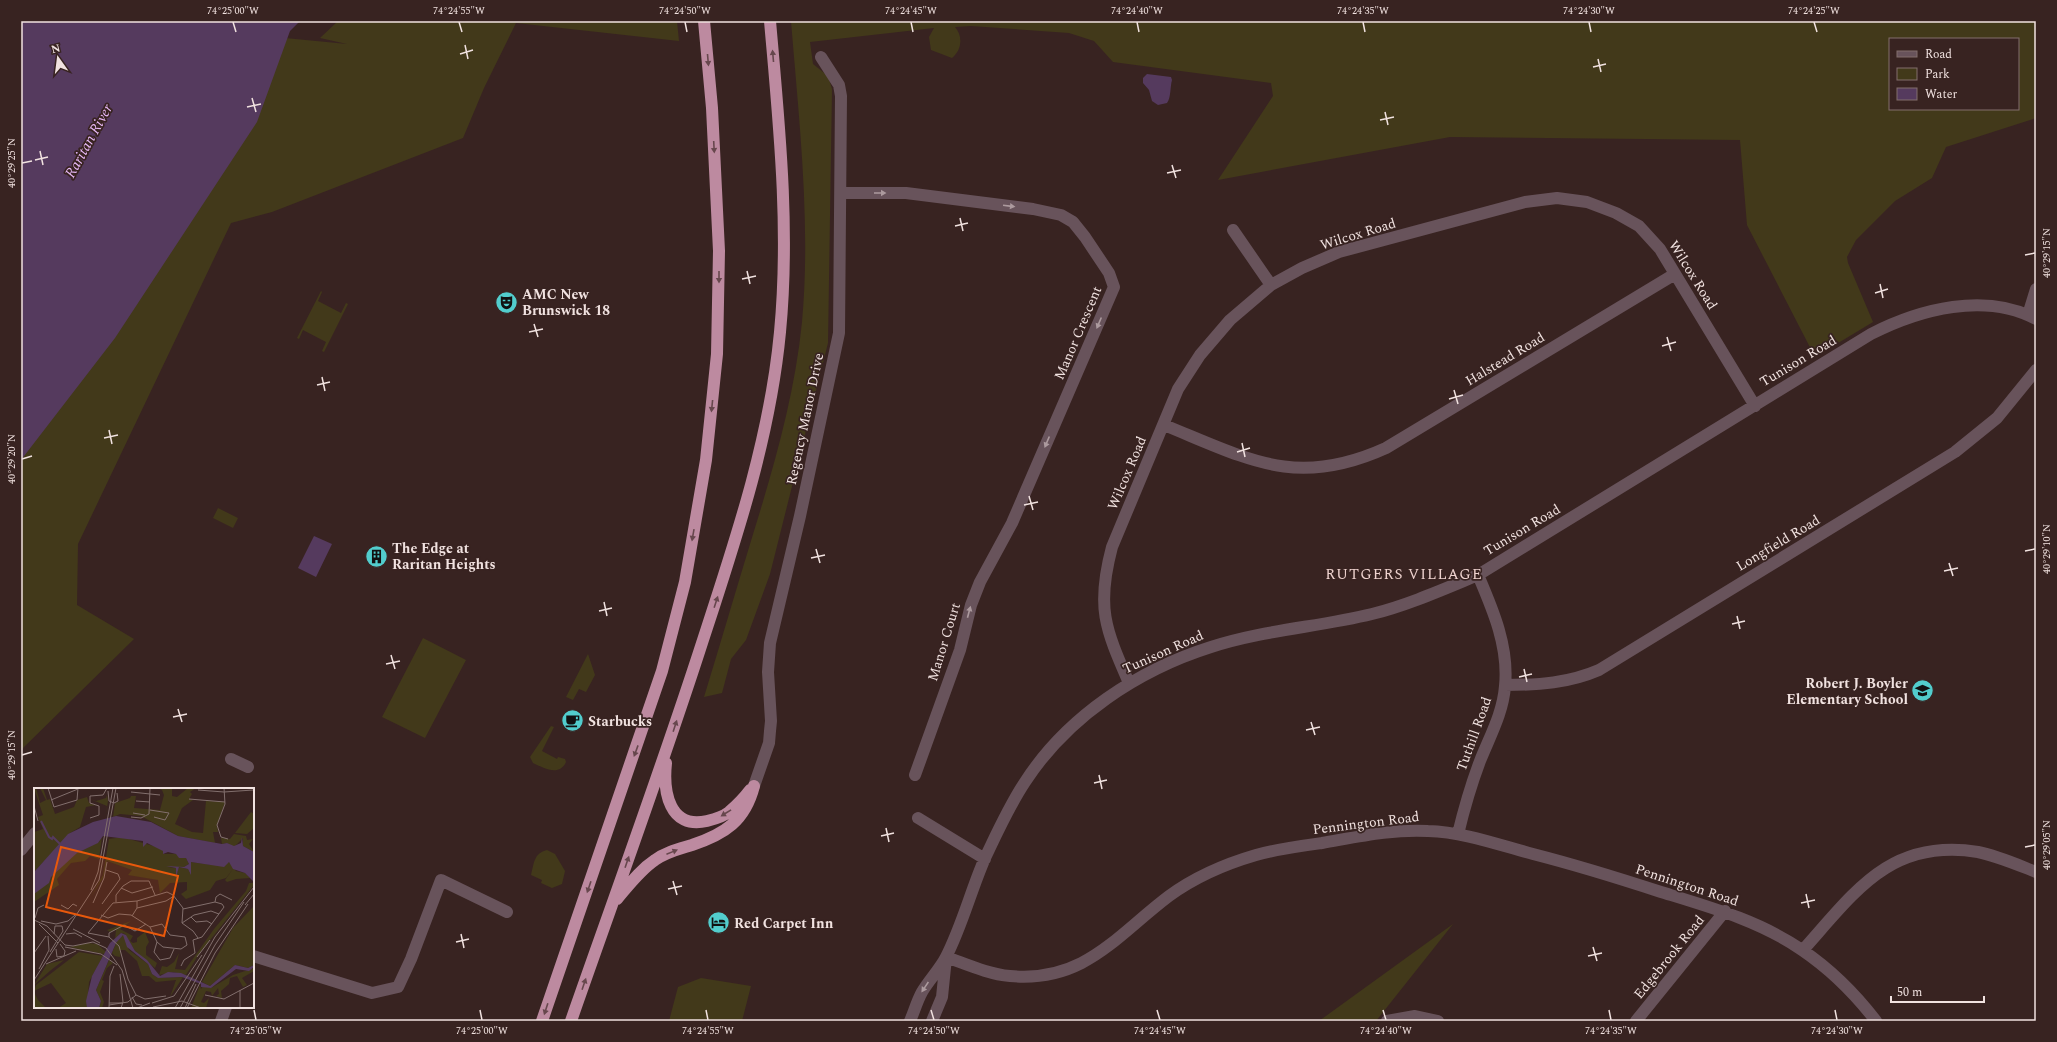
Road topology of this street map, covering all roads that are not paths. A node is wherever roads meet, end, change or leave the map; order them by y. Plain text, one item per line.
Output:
1 (704, 21) edge
2 (770, 21) edge
3 (821, 57) dead end
4 (841, 193) junction
5 (1233, 230) dead end
6 (1675, 274) junction
7 (1271, 285) junction
8 (2036, 288) edge
9 (2032, 317) edge
10 (2036, 370) edge
11 (1755, 406) junction
12 (1164, 425) junction
13 (1012, 523) joint
14 (1478, 575) junction
15 (1129, 683) junction
16 (1506, 685) junction
17 (669, 745) junction
18 (231, 759) dead end
19 (248, 767) dead end
20 (915, 775) dead end
21 (754, 786) junction
22 (918, 818) dead end
23 (34, 834) edge
24 (1458, 834) junction
25 (21, 850) edge
26 (985, 859) junction
27 (2036, 872) edge
28 (612, 904) junction
29 (1725, 911) junction
30 (507, 912) dead end
31 (1803, 950) junction
32 (254, 956) edge
33 (946, 957) junction
34 (226, 1008) edge
35 (221, 1021) edge
36 (542, 1021) edge
37 (571, 1021) edge
38 (910, 1021) edge
39 (932, 1021) edge
40 (1387, 1021) edge
41 (1438, 1021) edge
42 (1636, 1021) edge
43 (1876, 1021) edge

1 -> 36 highway
17 -> 2 highway
3 - 4 street, Regency Manor Drive
4 -> 13 street, Manor Crescent
4 - 21 street, Regency Manor Drive
5 - 7 street
6 - 7 street, Wilcox Road
6 - 11 street, Wilcox Road
6 - 12 street, Halstead Road
7 - 12 street, Wilcox Road
8 - 9 street
9 - 11 street, Tunison Road
10 - 16 street, Longfield Road
11 - 14 street, Tunison Road
12 - 15 street, Wilcox Road
20 -> 13 street, Manor Court
14 - 15 street, Tunison Road
14 - 16 street, Tuthill Road
15 - 26 street, Tunison Road
16 - 24 street, Tuthill Road
21 -> 17 highway
28 -> 17 highway
18 - 19 street
28 -> 21 highway
22 - 26 street
23 - 25 street
24 - 29 street, Pennington Road
24 - 33 street, Pennington Road
26 - 33 street, Tunison Road
27 - 31 street
37 -> 28 highway
29 - 31 street, Pennington Road
29 - 42 street, Edgebrook Road
30 - 32 street
31 - 43 street, Pennington Road
33 -> 38 street, Tunison Road
33 - 39 street, Tunison Road
34 - 35 street
40 - 41 street

